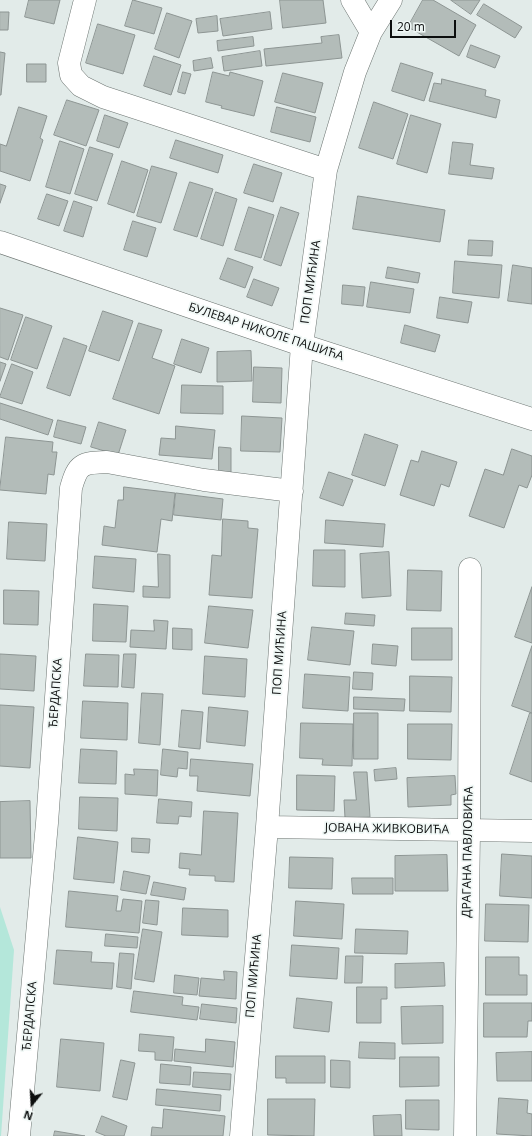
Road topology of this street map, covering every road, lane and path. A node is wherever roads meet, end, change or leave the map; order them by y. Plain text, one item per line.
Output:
1 (84, 0) edge
2 (352, 0) edge
3 (391, 0) edge
4 (371, 32) junction
5 (326, 170) junction
6 (0, 242) edge
7 (302, 345) junction
8 (532, 419) edge
9 (292, 491) junction
10 (470, 569) dead end
11 (267, 827) junction
12 (469, 830) junction
13 (532, 831) edge
14 (20, 1136) edge
15 (241, 1136) edge
16 (465, 1136) edge

1 - 5 street
2 - 4 street
3 - 4 street, ПОП МИЋИНА
4 - 5 street, ПОП МИЋИНА
5 - 7 street, ПОП МИЋИНА
6 - 7 street, БУЛЕВАР НИКОЛЕ ПАШИЋА
7 - 8 street, БУЛЕВАР НИКОЛЕ ПАШИЋА
7 - 9 street, ПОП МИЋИНА
9 - 11 street, ПОП МИЋИНА
9 - 14 street, ЂЕРДАПСКА
10 - 12 street, ДРАГАНА ПАВЛОВИЋА
11 - 12 street, ЈОВАНА ЖИВКОВИЋА
11 - 15 street, ПОП МИЋИНА
12 - 13 street, ЈОВАНА ЖИВКОВИЋА
12 - 16 street, ДРАГАНА ПАВЛОВИЋА

